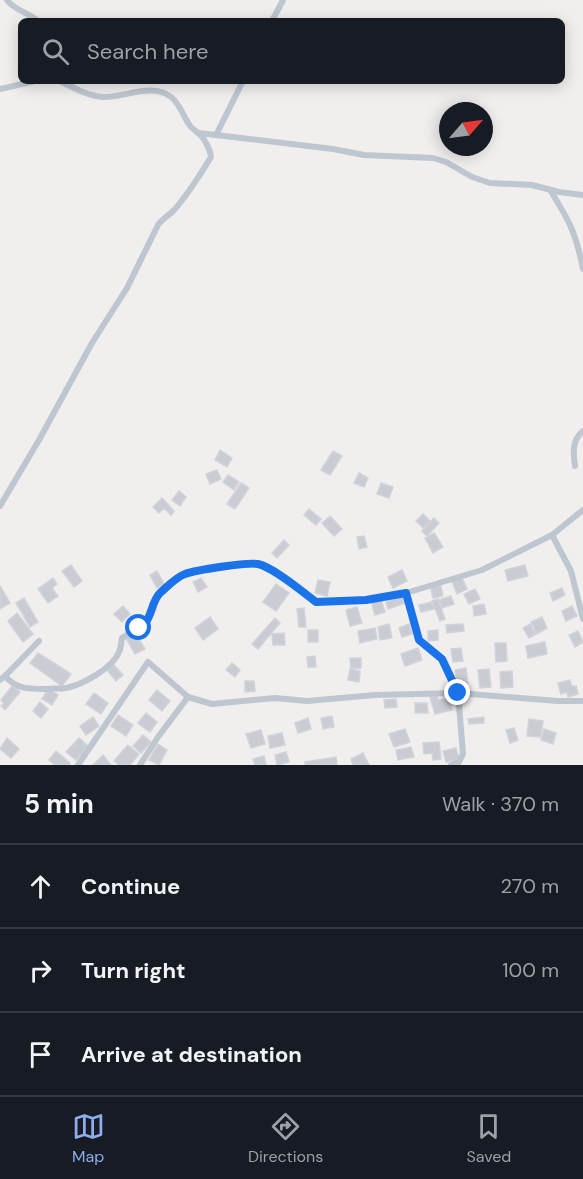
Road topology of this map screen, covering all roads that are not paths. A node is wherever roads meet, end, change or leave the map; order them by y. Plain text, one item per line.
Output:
1 (7, 0) edge
2 (283, 0) edge
3 (34, 18) edge
4 (274, 18) edge
5 (22, 84) edge
6 (66, 84) edge
7 (242, 84) edge
8 (0, 89) edge
9 (199, 133) junction
10 (216, 135) junction
11 (550, 190) junction
12 (583, 195) edge
13 (583, 269) edge
14 (583, 431) edge
15 (575, 466) dead end
16 (0, 506) edge
17 (583, 510) edge
18 (552, 536) junction
19 (406, 593) junction
20 (583, 619) edge
21 (39, 641) dead end
22 (3, 678) edge
23 (458, 693) junction
24 (188, 697) junction
25 (583, 701) edge
26 (78, 765) edge
27 (140, 765) edge
28 (451, 765) edge

1 - 3 street
2 - 4 street
5 - 8 street
6 - 9 street
7 - 10 street
9 - 10 street
9 - 16 street
10 - 11 street
11 - 12 street
11 - 13 street
14 - 15 street
17 - 18 street
18 - 19 street
18 - 20 street
19 - 22 street
19 - 23 street
21 - 22 street
23 - 24 street
23 - 25 street
23 - 28 street
24 - 26 street
24 - 27 street

